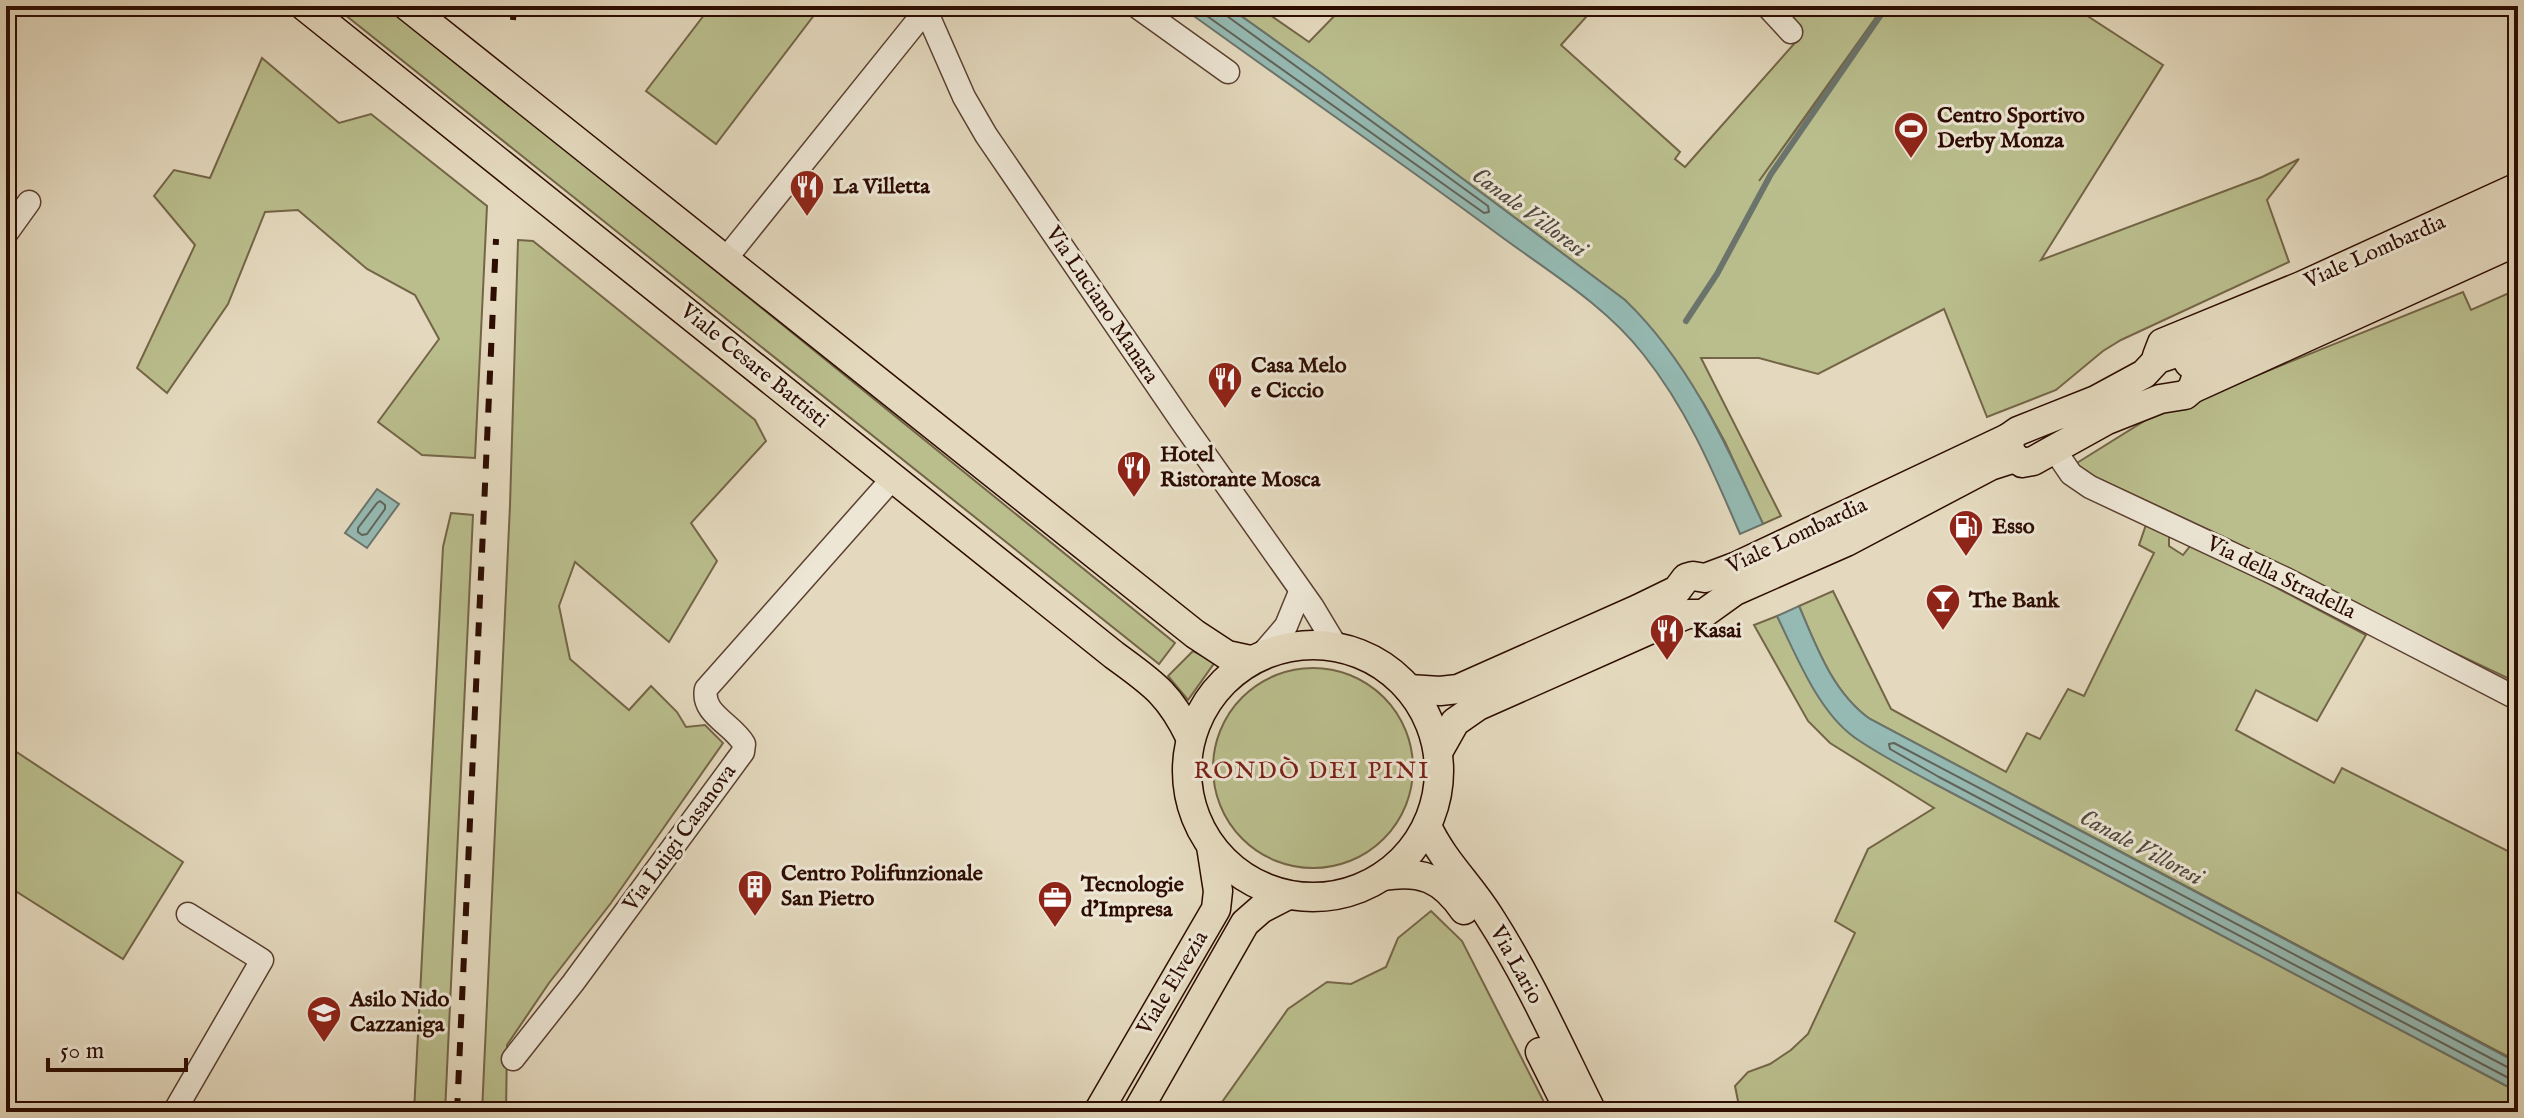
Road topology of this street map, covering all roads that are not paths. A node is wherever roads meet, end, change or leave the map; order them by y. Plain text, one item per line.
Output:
1 (304, 6) edge
2 (407, 6) edge
3 (1136, 6) edge
4 (1767, 6) edge
5 (925, 8) edge
6 (1791, 32) dead end
7 (1228, 72) dead end
8 (2518, 187) edge
9 (29, 202) dead end
10 (2518, 214) edge
11 (6, 234) edge
12 (2518, 241) edge
13 (724, 261) junction
14 (2154, 364) junction
15 (2192, 375) junction
16 (2012, 448) junction
17 (2054, 449) junction
18 (893, 478) junction
19 (1300, 592) junction
20 (1336, 646) junction
21 (1256, 657) junction
22 (1409, 689) junction
23 (2518, 699) edge
24 (1190, 737) junction
25 (1438, 752) junction
26 (1427, 826) junction
27 (1211, 846) junction
28 (1383, 876) junction
29 (1288, 895) junction
30 (188, 914) dead end
31 (513, 1059) dead end
32 (174, 1112) edge
33 (1098, 1112) edge
34 (1137, 1112) edge
35 (1570, 1112) edge
36 (1592, 1112) edge

1 - 18 main road, Viale Cesare Battisti
2 - 13 main road
3 - 7 street
4 - 6 street
5 - 13 street
5 - 19 street, Via Luciano Manara
8 - 14 main road, Viale Lombardia
9 - 11 street
10 - 15 highway
12 - 15 main road, Viale Lombardia
13 - 21 main road
14 - 15 main road, Viale Lombardia
14 - 16 main road, Viale Lombardia
15 - 17 main road, Viale Lombardia
16 - 17 main road, Viale Lombardia
16 - 22 main road, Viale Lombardia
16 - 25 main road, Viale Lombardia
17 - 23 street, Via della Stradella
18 - 24 main road, Viale Cesare Battisti
18 - 31 street, Via Luigi Casanova
19 - 20 street, Via Luciano Manara
19 - 21 street
20 - 21 main road
20 - 22 main road
21 - 24 main road
22 - 25 main road
24 - 27 main road
25 - 26 main road
26 - 28 main road
26 - 36 main road, Via Lario
27 - 29 main road
27 - 33 main road, Viale Elvezia
28 - 29 main road
28 - 35 main road, Via Lario
29 - 34 main road, Viale Elvezia
30 - 32 street

